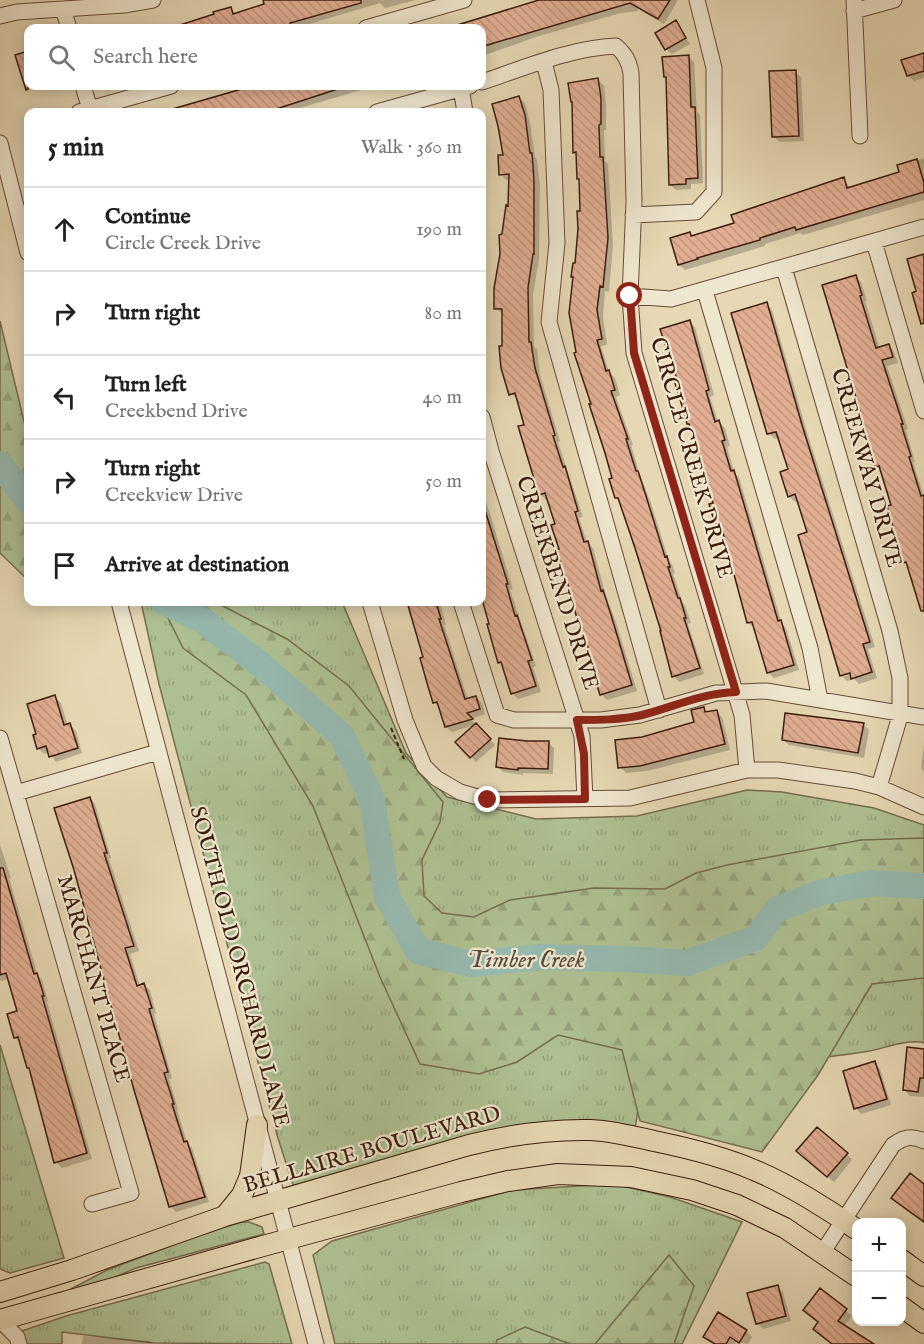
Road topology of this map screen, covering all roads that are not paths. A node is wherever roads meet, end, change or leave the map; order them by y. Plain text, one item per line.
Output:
1 (153, 0) edge
2 (464, 0) edge
3 (697, 0) edge
4 (894, 0) edge
5 (28, 6) edge
6 (854, 6) edge
7 (63, 9) junction
8 (0, 16) edge
9 (68, 24) edge
10 (380, 24) edge
11 (544, 62) junction
12 (486, 81) edge
13 (83, 90) edge
14 (157, 90) edge
15 (455, 90) edge
16 (465, 90) edge
17 (84, 108) edge
18 (94, 108) edge
19 (394, 108) edge
20 (465, 108) edge
21 (860, 136) dead end
22 (0, 143) edge
23 (24, 215) edge
24 (633, 215) junction
25 (924, 227) edge
26 (874, 242) junction
27 (783, 268) junction
28 (705, 291) junction
29 (630, 296) junction
30 (924, 411) edge
31 (486, 432) edge
32 (120, 606) edge
33 (371, 606) edge
34 (462, 606) edge
35 (736, 692) junction
36 (820, 700) junction
37 (659, 710) junction
38 (900, 713) junction
39 (924, 717) edge
40 (577, 720) junction
41 (0, 738) edge
42 (158, 752) junction
43 (747, 770) junction
44 (879, 787) junction
45 (16, 792) junction
46 (585, 799) junction
47 (924, 807) edge
48 (257, 1125) junction
49 (924, 1141) edge
50 (278, 1202) junction
51 (92, 1204) dead end
52 (225, 1216) junction
53 (850, 1225) edge
54 (288, 1240) junction
55 (822, 1253) junction
56 (906, 1263) edge
57 (852, 1273) edge
58 (924, 1276) edge
59 (0, 1292) edge
60 (906, 1310) edge
61 (0, 1320) edge
62 (924, 1323) edge
63 (19, 1344) edge
64 (316, 1344) edge

1 - 7 street
2 - 10 street
3 - 24 street
4 - 6 street
5 - 7 street
5 - 8 street
6 - 21 street
7 - 9 street
11 - 12 street, CIRCLE CREEK DRIVE
11 - 24 street, CIRCLE CREEK DRIVE
11 - 37 street
13 - 17 street
14 - 18 street
15 - 19 street
16 - 20 street
22 - 23 street
24 - 29 street, CIRCLE CREEK DRIVE
25 - 26 street
26 - 27 street
26 - 30 street
27 - 28 street
27 - 38 street, CREEKWAY DRIVE
28 - 29 street
28 - 36 street
29 - 35 street, CIRCLE CREEK DRIVE
31 - 40 street, CREEKBEND DRIVE
32 - 42 street, SOUTH OLD ORCHARD LANE
33 - 46 street
34 - 40 street
35 - 36 street
35 - 37 street
35 - 43 street, CIRCLE CREEK DRIVE
36 - 38 street
37 - 40 street
38 - 39 street
38 - 44 street, CREEKWAY DRIVE
40 - 46 street, CREEKBEND DRIVE
41 - 45 street, MARCHANT PLACE
42 - 45 street
42 - 48 street, SOUTH OLD ORCHARD LANE
43 - 44 street
43 - 46 street
44 - 47 street
45 - 51 street, MARCHANT PLACE
48 - 50 street, SOUTH OLD ORCHARD LANE
48 - 52 main road
49 - 53 street
50 - 52 main road, BELLAIRE BOULEVARD
50 - 53 main road, BELLAIRE BOULEVARD
50 - 54 street, SOUTH OLD ORCHARD LANE
52 - 59 main road, BELLAIRE BOULEVARD
53 - 55 street
54 - 55 main road
54 - 61 main road
54 - 64 street, SOUTH OLD ORCHARD LANE
55 - 57 main road
56 - 58 main road
60 - 62 main road
61 - 63 street

